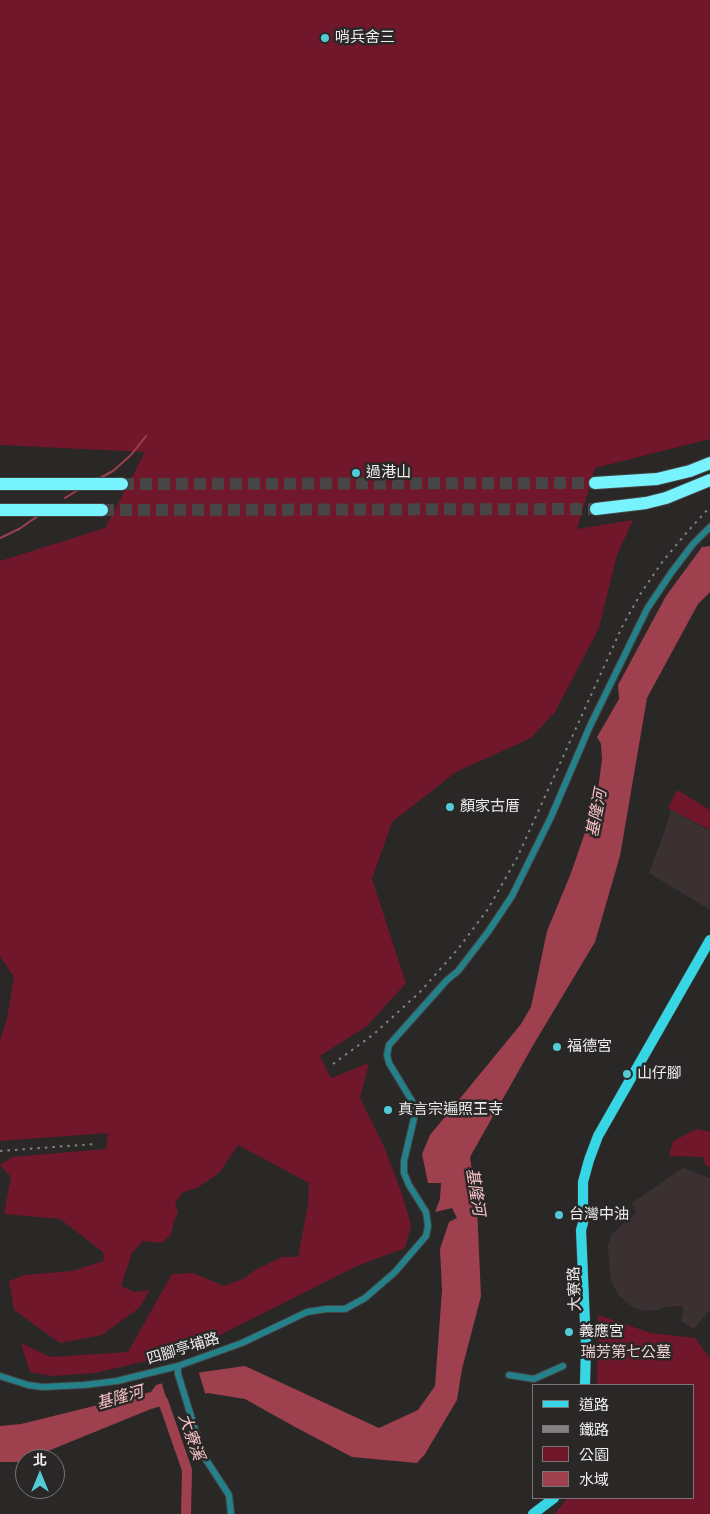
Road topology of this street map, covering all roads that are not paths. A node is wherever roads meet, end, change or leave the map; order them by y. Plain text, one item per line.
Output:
1 (710, 463) edge
2 (710, 480) edge
3 (595, 483) tunnel mouth
4 (0, 484) edge
5 (122, 484) tunnel mouth
6 (596, 509) tunnel mouth
7 (0, 510) edge
8 (102, 510) tunnel mouth
9 (710, 527) edge
10 (710, 940) edge
11 (583, 1223) junction
12 (178, 1366) junction
13 (563, 1366) dead end
14 (509, 1375) dead end
15 (0, 1376) edge
16 (585, 1384) edge
17 (590, 1384) edge
18 (553, 1499) edge
19 (561, 1499) edge
20 (231, 1514) edge
21 (533, 1514) edge
22 (543, 1514) edge

1 - 3 highway
2 - 6 highway
4 - 5 highway
7 - 8 highway
9 - 12 street, 四腳亭埔路
10 - 11 main road, 大寮路
11 - 16 main road, 大寮路
11 - 17 main road, 大寮路
12 - 15 street, 四腳亭埔路
12 - 20 street
13 - 14 street
18 - 21 main road
19 - 22 main road

